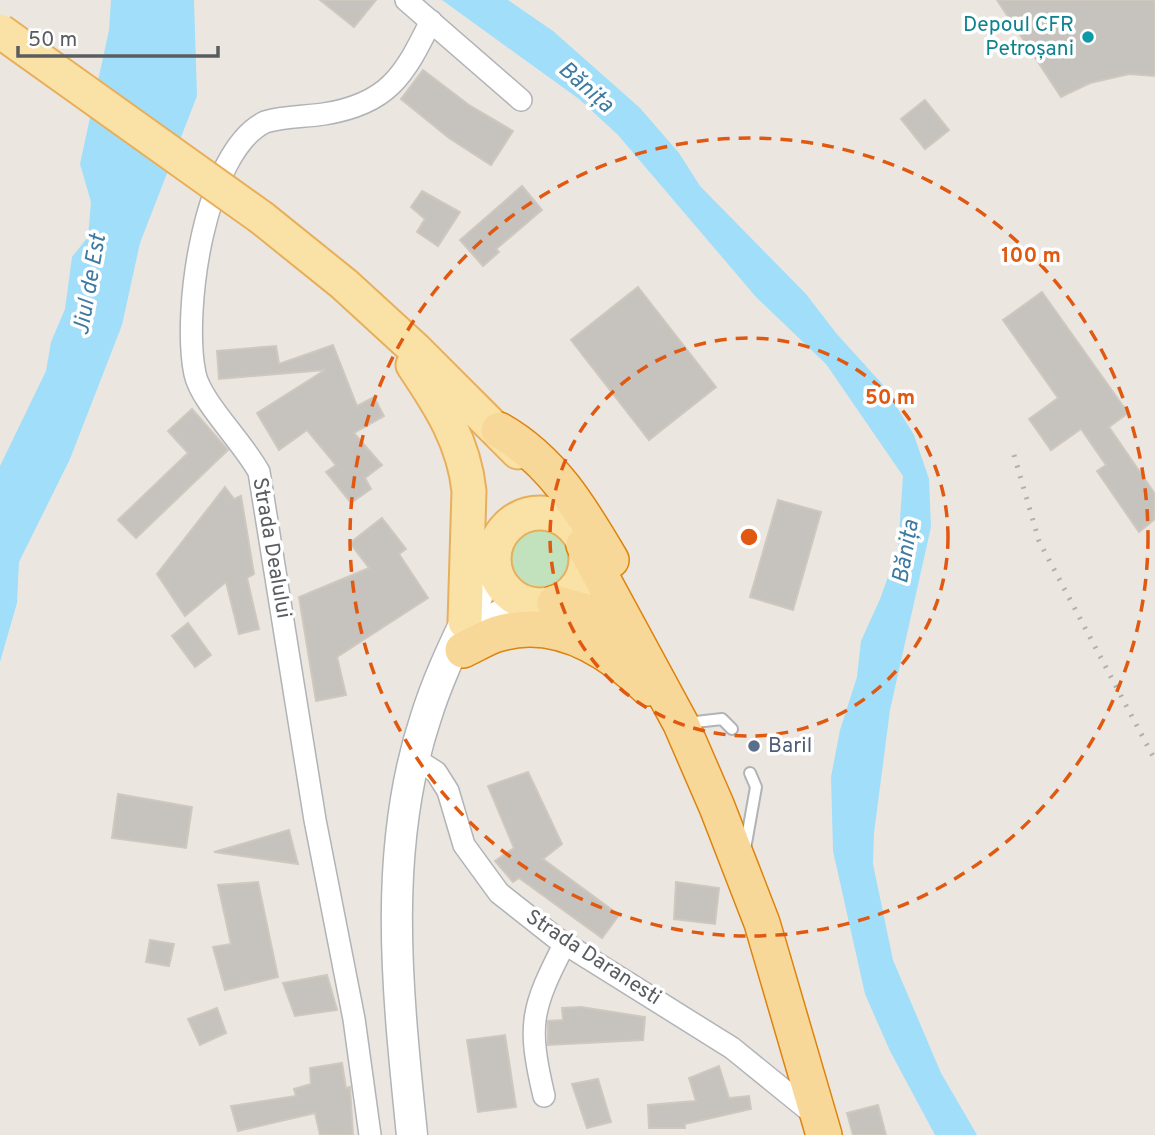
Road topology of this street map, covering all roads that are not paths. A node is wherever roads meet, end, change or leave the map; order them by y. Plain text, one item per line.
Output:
1 (406, 0) edge
2 (431, 21) junction
3 (0, 31) edge
4 (521, 100) dead end
5 (382, 319) junction
6 (434, 366) junction
7 (499, 430) junction
8 (576, 534) junction
9 (494, 553) junction
10 (542, 603) junction
11 (457, 648) junction
12 (639, 652) junction
13 (675, 713) junction
14 (732, 729) dead end
15 (414, 758) junction
16 (750, 773) dead end
17 (741, 869) junction
18 (565, 943) junction
19 (544, 1096) dead end
20 (822, 1127) edge
21 (370, 1135) edge
22 (412, 1135) edge

1 - 2 street
2 - 4 street
2 - 21 street, Strada Dealului
3 - 5 main road, bridge
5 - 6 main road
5 - 11 main road
6 - 7 main road
6 - 9 main road
7 - 8 main road
7 - 13 highway
8 - 9 main road
8 - 10 main road
8 - 12 highway
9 - 10 main road
9 - 11 main road
10 - 11 main road
10 - 12 highway
11 - 13 highway
11 - 15 main road
12 - 13 highway
13 - 14 lane
13 - 17 highway
15 - 18 street, Strada Daranesti
15 - 22 main road
16 - 17 lane
17 - 20 highway
18 - 19 street
18 - 20 street, Strada Daranesti

